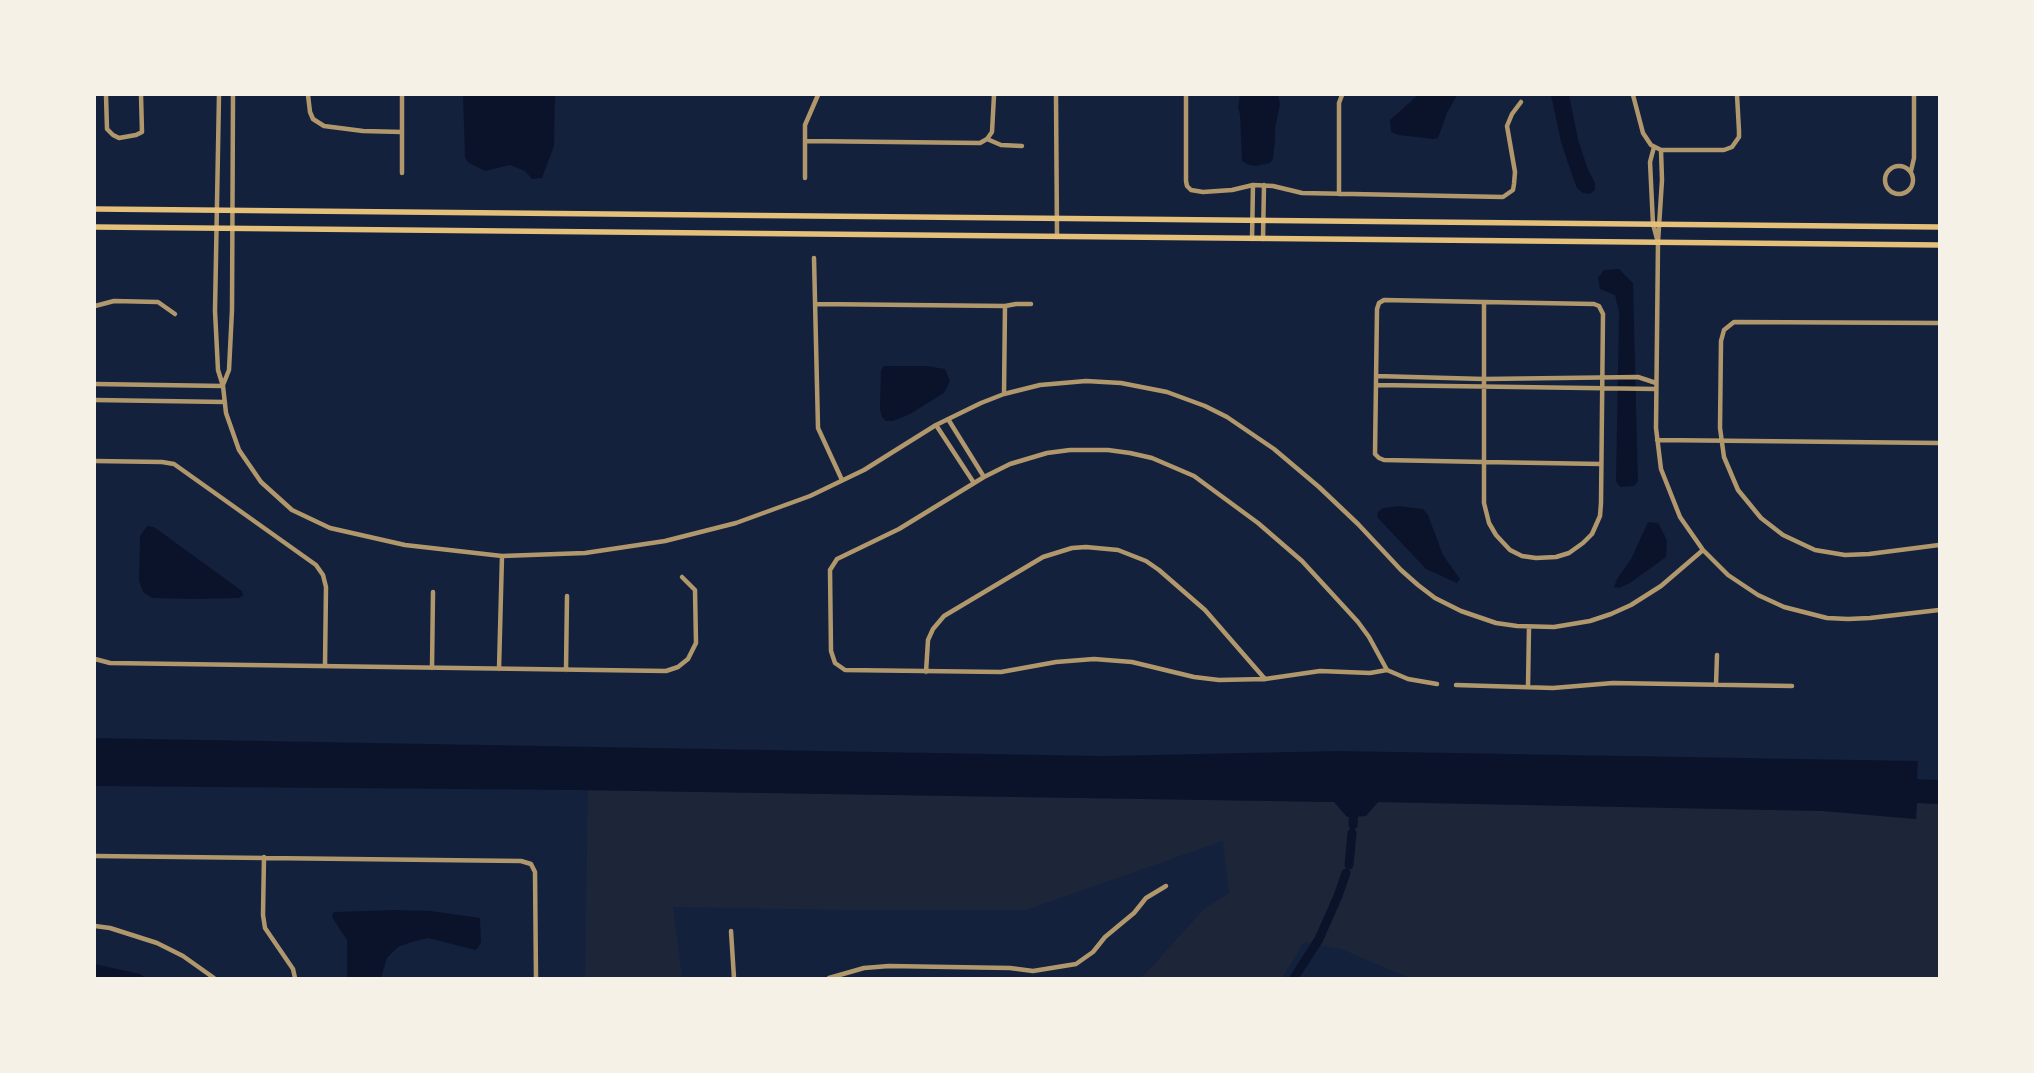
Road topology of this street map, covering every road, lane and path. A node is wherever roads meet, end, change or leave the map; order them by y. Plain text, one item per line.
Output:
1 (106, 95) edge
2 (141, 95) edge
3 (219, 95) edge
4 (234, 95) edge
5 (308, 95) edge
6 (402, 95) edge
7 (818, 95) edge
8 (994, 95) edge
9 (1056, 95) edge
10 (1186, 95) edge
11 (1342, 95) edge
12 (1633, 95) edge
13 (1737, 95) edge
14 (1914, 95) edge
15 (1521, 102) dead end
16 (402, 132) junction
17 (987, 139) junction
18 (806, 141) junction
19 (1022, 146) dead end
20 (1654, 147) junction
21 (1661, 150) junction
22 (1911, 171) junction
23 (402, 173) dead end
24 (805, 178) dead end
25 (1253, 185) junction
26 (1264, 185) junction
27 (1339, 194) junction
28 (95, 209) edge
29 (217, 210) junction
30 (233, 210) junction
31 (1057, 218) junction
32 (1252, 220) junction
33 (1263, 220) junction
34 (1656, 225) junction
35 (95, 227) edge
36 (1939, 227) edge
37 (217, 228) junction
38 (233, 228) junction
39 (1057, 237) junction
40 (1252, 239) junction
41 (1263, 239) junction
42 (1658, 242) junction
43 (1939, 245) edge
44 (814, 258) dead end
45 (1484, 302) junction
46 (816, 304) junction
47 (1031, 304) dead end
48 (95, 306) edge
49 (1005, 306) junction
50 (175, 314) dead end
51 (1939, 322) edge
52 (1376, 376) junction
53 (1602, 376) junction
54 (1484, 379) junction
55 (1656, 383) junction
56 (95, 384) edge
57 (1376, 385) junction
58 (223, 386) junction
59 (1484, 387) junction
60 (1602, 388) junction
61 (1656, 389) junction
62 (1004, 394) junction
63 (95, 400) edge
64 (225, 402) junction
65 (948, 419) junction
66 (936, 425) junction
67 (1657, 440) junction
68 (1721, 441) junction
69 (1939, 443) edge
70 (95, 461) edge
71 (1484, 462) junction
72 (1601, 464) junction
73 (984, 477) junction
74 (842, 480) junction
75 (974, 483) junction
76 (1939, 545) edge
77 (1703, 550) junction
78 (502, 556) junction
79 (682, 577) dead end
80 (433, 592) dead end
81 (567, 596) dead end
82 (1939, 610) edge
83 (1529, 627) junction
84 (1717, 655) dead end
85 (95, 659) edge
86 (325, 666) junction
87 (432, 668) junction
88 (499, 669) junction
89 (566, 670) junction
90 (1387, 670) junction
91 (926, 672) junction
92 (1265, 679) junction
93 (1437, 684) dead end
94 (1716, 684) junction
95 (1456, 685) dead end
96 (1792, 686) dead end
97 (1528, 687) junction
98 (95, 856) edge
99 (264, 858) junction
100 (1166, 886) dead end
101 (95, 926) edge
102 (731, 931) dead end
103 (1033, 971) junction
104 (214, 978) edge
105 (295, 978) edge
106 (536, 978) edge
107 (734, 978) edge
108 (829, 978) edge
109 (1028, 978) edge

1 - 2 street
3 - 29 street
4 - 30 street
5 - 16 street
6 - 16 street
7 - 18 street
8 - 17 street
9 - 31 street
10 - 25 street
11 - 27 street
12 - 20 street
13 - 21 street
14 - 22 street
15 - 27 street
16 - 23 street
17 - 18 street
17 - 19 street
18 - 24 street
20 - 21 street
20 - 34 street
21 - 34 street
22 - 22 street
25 - 26 street
25 - 32 street
26 - 27 street
26 - 33 street
28 - 29 main road
29 - 30 main road
29 - 37 street
30 - 31 main road
30 - 38 street
31 - 32 main road
31 - 39 street
32 - 33 main road
32 - 40 street
33 - 34 main road
33 - 41 street
34 - 36 main road
34 - 42 street
35 - 37 main road
37 - 38 main road
37 - 58 street
38 - 39 main road
38 - 58 street
39 - 40 main road
40 - 41 main road
41 - 42 main road
42 - 43 main road
42 - 55 street
44 - 46 street
45 - 52 street
45 - 53 street
45 - 54 street
46 - 49 street
46 - 74 street
47 - 49 street
48 - 50 street
49 - 62 street
51 - 68 street
52 - 54 street
52 - 57 street
53 - 54 street
53 - 55 street
53 - 60 street
54 - 59 street
55 - 61 street
56 - 58 street
57 - 59 street
57 - 71 street
58 - 64 street
59 - 60 street
59 - 71 street
60 - 61 street
60 - 72 street
61 - 67 street
62 - 65 street
62 - 83 street
63 - 64 street
64 - 78 street
65 - 66 street
65 - 73 street
66 - 74 street
66 - 75 street
67 - 68 street
67 - 77 street
68 - 69 street
68 - 76 street
70 - 86 street
71 - 72 street
71 - 72 street
73 - 75 street
73 - 90 street
74 - 78 street
75 - 91 street
77 - 82 street
77 - 83 street
78 - 88 street
79 - 89 street
80 - 87 street
81 - 89 street
83 - 97 street
84 - 94 street
85 - 86 street
86 - 87 street
87 - 88 street
88 - 89 street
90 - 92 street
90 - 93 street
91 - 92 street
91 - 92 street
94 - 96 street
94 - 97 street
95 - 97 street
98 - 99 street
99 - 105 street
99 - 106 street
100 - 103 street
101 - 104 street
102 - 107 street
103 - 108 street
103 - 109 street

